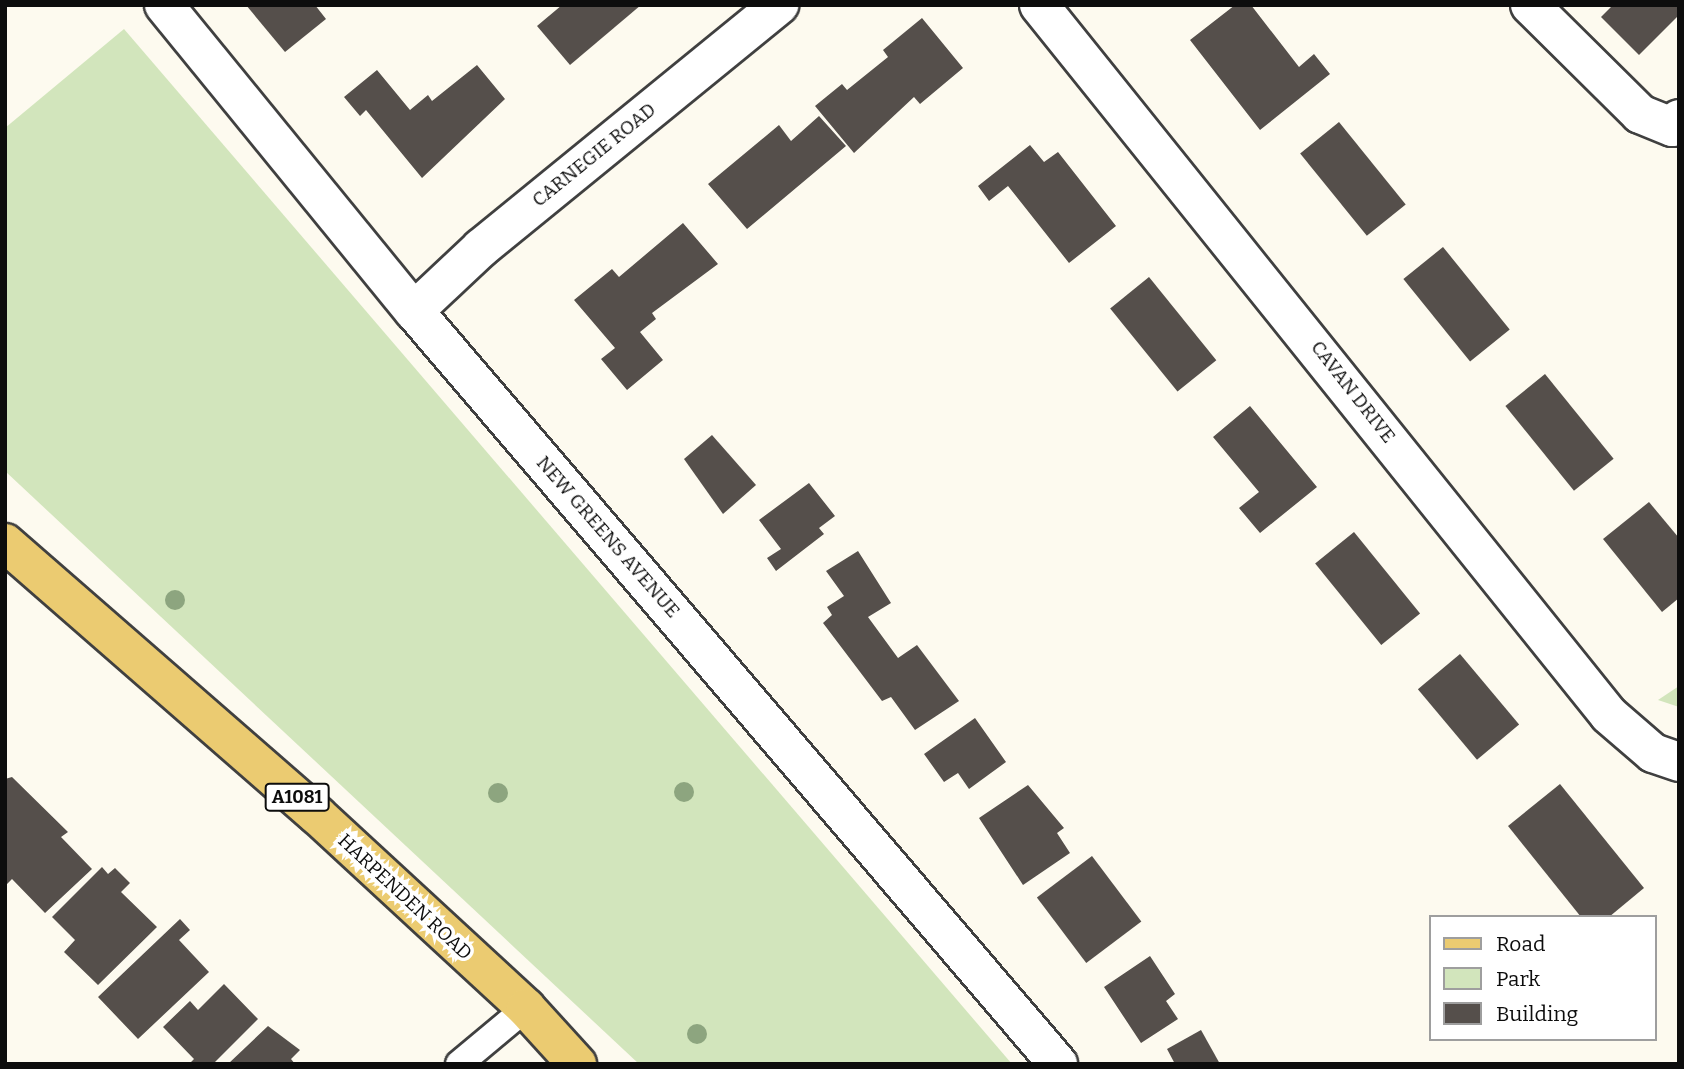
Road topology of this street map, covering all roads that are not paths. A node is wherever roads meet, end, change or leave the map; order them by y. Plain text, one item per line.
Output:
1 (164, 5) edge
2 (779, 5) edge
3 (1039, 5) edge
4 (1531, 5) edge
5 (1679, 119) edge
6 (414, 311) junction
7 (5, 543) edge
8 (1679, 762) edge
9 (526, 1008) junction
10 (459, 1064) edge
11 (577, 1064) edge
12 (1058, 1064) edge

1 - 6 street, NEW GREENS AVENUE
2 - 6 street, CARNEGIE ROAD
3 - 8 street, CAVAN DRIVE
4 - 5 street
6 - 12 street, NEW GREENS AVENUE
7 - 9 main road, HARPENDEN ROAD / A1081
9 - 10 lane
9 - 11 main road, HARPENDEN ROAD / A1081

